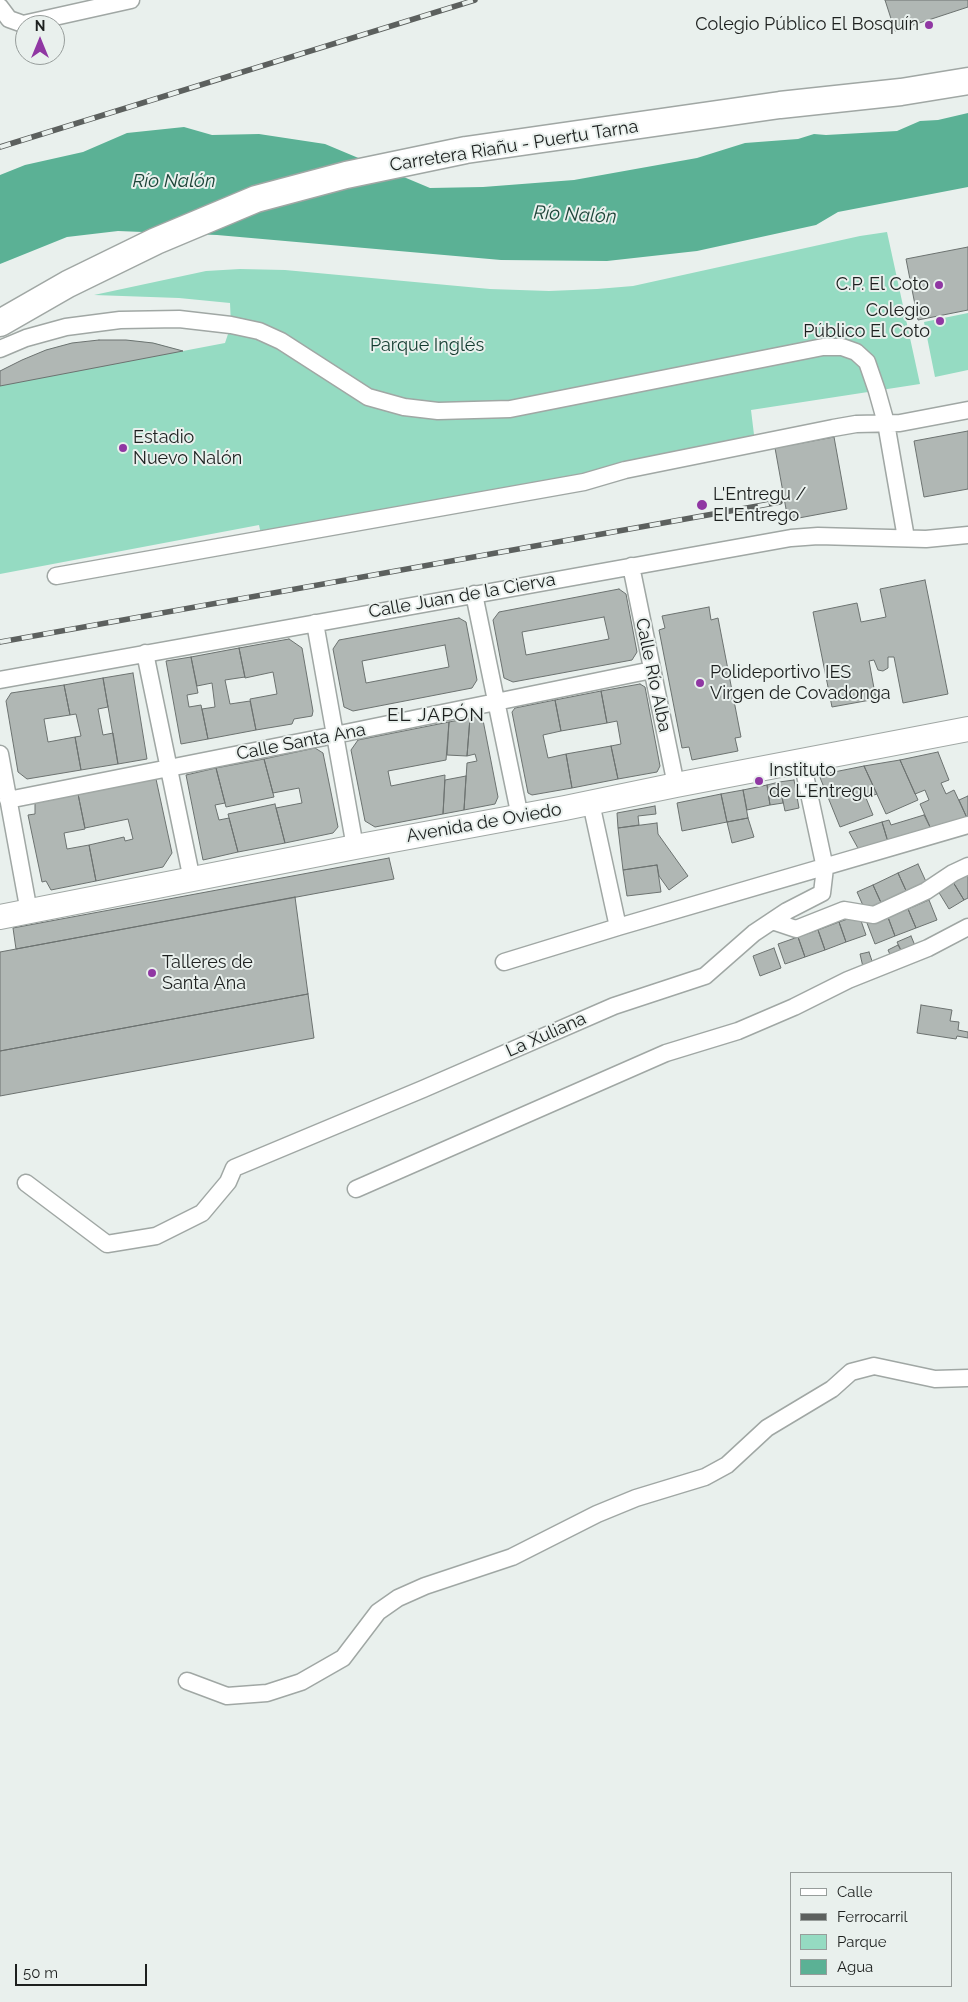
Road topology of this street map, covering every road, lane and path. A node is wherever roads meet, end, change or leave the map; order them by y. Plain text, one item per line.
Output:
1 (131, 0) edge
2 (0, 7) edge
3 (968, 81) edge
4 (0, 323) edge
5 (0, 349) edge
6 (968, 410) edge
7 (886, 423) junction
8 (968, 535) edge
9 (906, 538) junction
10 (631, 566) junction
11 (56, 576) dead end
12 (474, 594) junction
13 (315, 623) junction
14 (145, 653) junction
15 (652, 670) junction
16 (0, 680) edge
17 (496, 702) junction
18 (968, 730) edge
19 (335, 735) junction
20 (0, 754) edge
21 (802, 761) junction
22 (169, 768) junction
23 (676, 785) junction
24 (8, 800) junction
25 (590, 803) junction
26 (520, 817) junction
27 (968, 825) edge
28 (356, 847) junction
29 (968, 866) edge
30 (825, 868) junction
31 (192, 880) junction
32 (29, 912) junction
33 (0, 917) edge
34 (772, 921) junction
35 (618, 927) junction
36 (961, 931) edge
37 (504, 962) dead end
38 (26, 1182) dead end
39 (356, 1189) dead end
40 (968, 1378) edge
41 (187, 1681) dead end

1 - 2 street
3 - 4 main road, Carretera Riañu - Puertu Tarna
5 - 7 street
6 - 7 street
7 - 9 street
7 - 11 street
8 - 9 street, Calle Juan de la Cierva
9 - 10 street, Calle Juan de la Cierva
10 - 12 street, Calle Juan de la Cierva
10 - 15 street, Calle Río Alba
12 - 13 street, Calle Juan de la Cierva
12 - 17 street
13 - 14 street, Calle Juan de la Cierva
13 - 19 street
14 - 16 street, Calle Juan de la Cierva
14 - 22 street
15 - 17 street, Calle Santa Ana
15 - 23 street, Calle Río Alba
17 - 19 street, Calle Santa Ana
17 - 26 street
18 - 21 street, Avenida de Oviedo
19 - 22 street, Calle Santa Ana
19 - 28 street
20 - 24 street
21 - 23 street, Avenida de Oviedo
21 - 30 street
22 - 24 street, Calle Santa Ana
22 - 31 street
23 - 25 street, Avenida de Oviedo
24 - 32 street
25 - 26 street, Avenida de Oviedo
25 - 35 street
26 - 28 street, Avenida de Oviedo
27 - 30 street
28 - 31 street, Avenida de Oviedo
29 - 34 street
30 - 34 street, La Xuliana
30 - 35 street
31 - 32 street, Avenida de Oviedo
32 - 33 street, Avenida de Oviedo
34 - 38 street, La Xuliana
35 - 37 street
36 - 39 street
40 - 41 street

